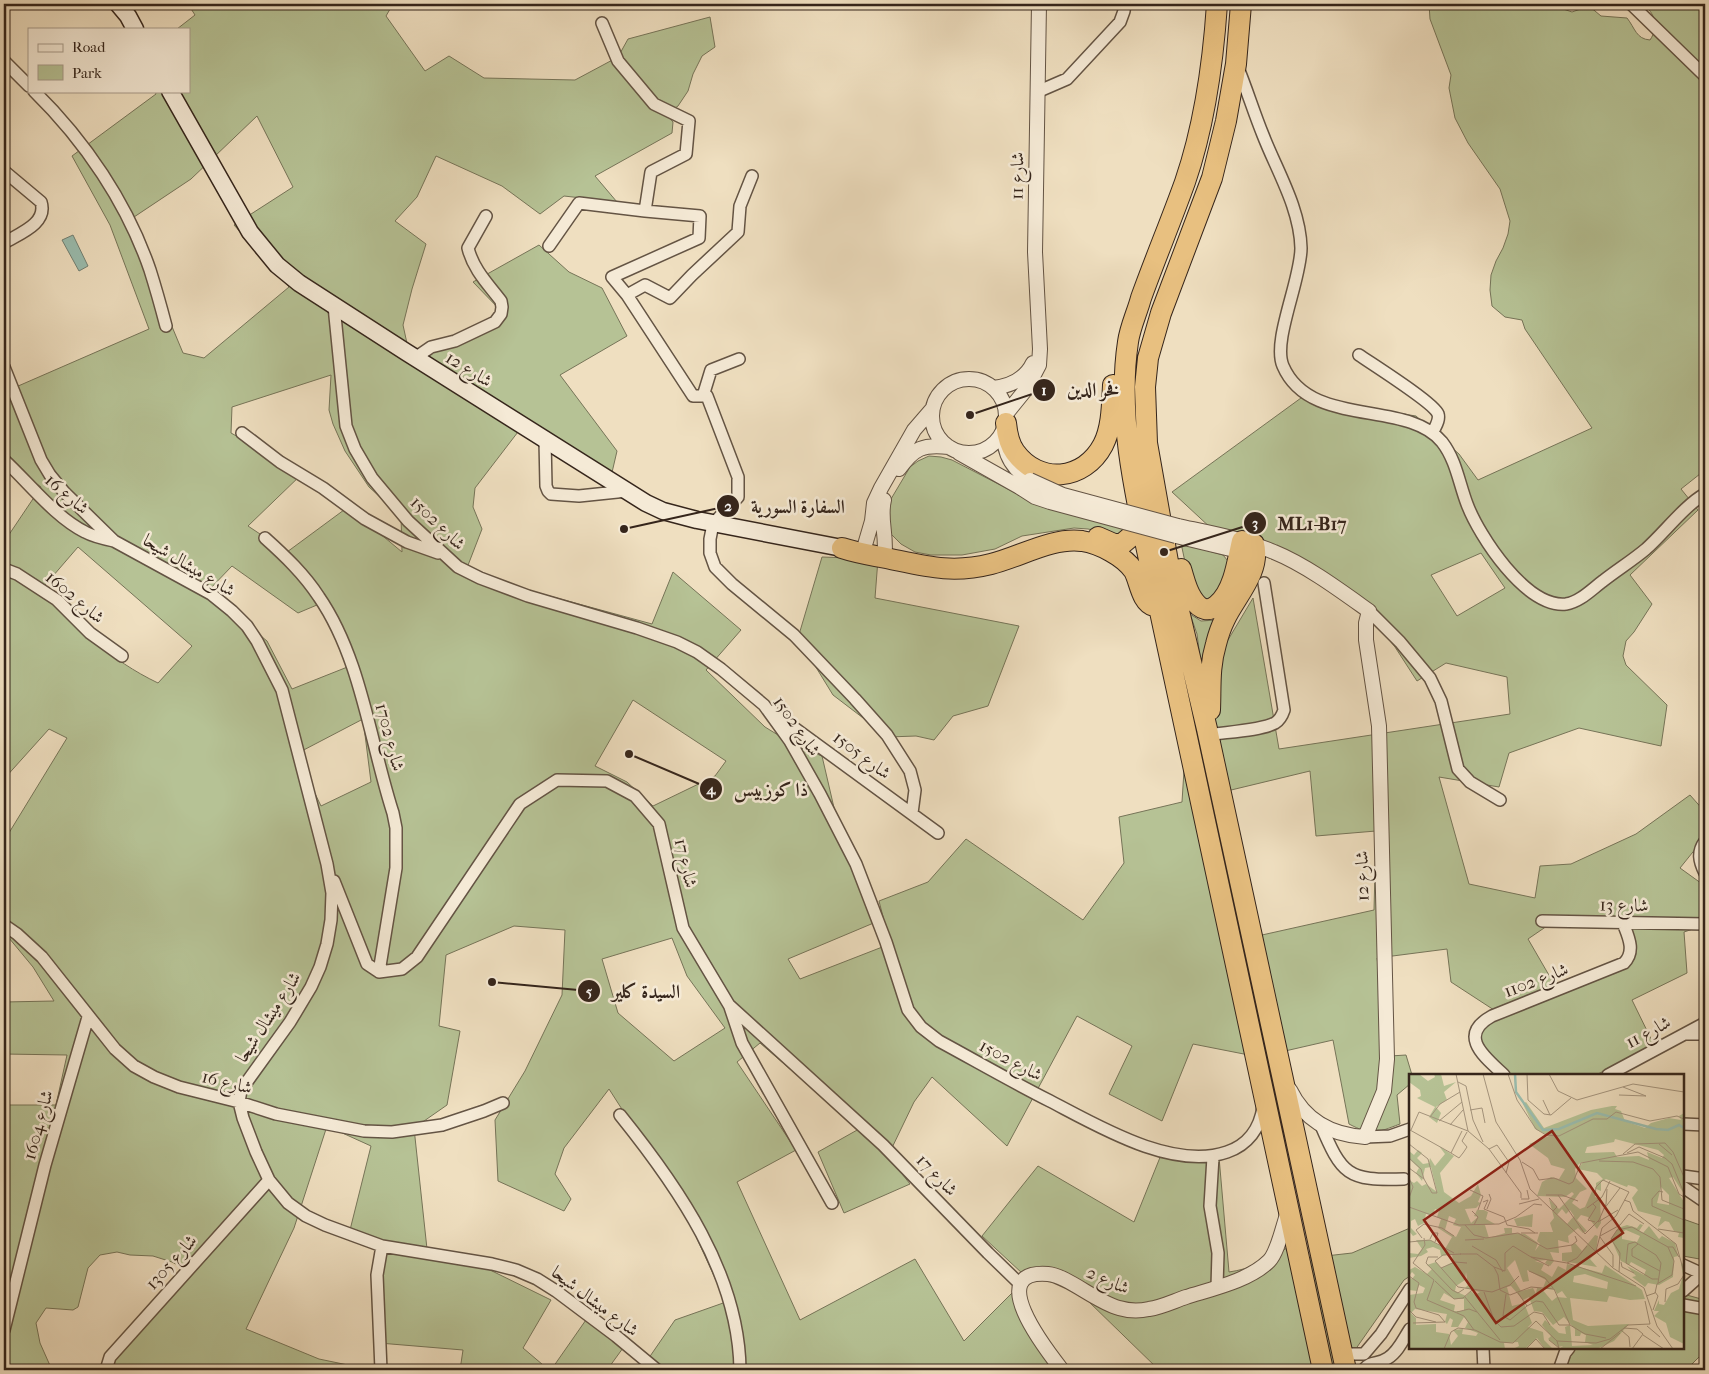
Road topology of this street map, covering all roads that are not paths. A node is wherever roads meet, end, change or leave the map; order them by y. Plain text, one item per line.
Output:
1 (1039, 4) edge
2 (1125, 4) edge
3 (1217, 4) edge
4 (1241, 4) edge
5 (1631, 4) edge
6 (602, 23) dead end
7 (4, 61) edge
8 (1236, 64) junction
9 (1705, 76) edge
10 (28, 85) edge
11 (35, 92) edge
12 (171, 92) edge
13 (1038, 92) junction
14 (4, 171) edge
15 (752, 176) dead end
16 (644, 211) junction
17 (486, 216) dead end
18 (4, 243) edge
19 (549, 246) dead end
20 (627, 294) junction
21 (334, 306) junction
22 (166, 326) dead end
23 (1128, 340) junction
24 (1040, 349) junction
25 (1358, 355) dead end
26 (416, 358) junction
27 (739, 358) dead end
28 (4, 367) edge
29 (993, 388) junction
30 (704, 396) junction
31 (933, 408) junction
32 (1005, 422) junction
33 (1433, 432) junction
34 (242, 433) dead end
35 (545, 440) junction
36 (951, 448) junction
37 (4, 460) edge
38 (1154, 483) junction
39 (1025, 484) junction
40 (627, 491) junction
41 (1705, 494) edge
42 (1142, 520) junction
43 (713, 524) junction
44 (265, 538) dead end
45 (114, 541) junction
46 (842, 548) joint
47 (1248, 548) junction
48 (862, 551) junction
49 (885, 554) junction
50 (444, 555) junction
51 (4, 569) edge
52 (1264, 583) dead end
53 (1159, 607) junction
54 (1369, 611) junction
55 (122, 656) dead end
56 (764, 705) junction
57 (1207, 732) junction
58 (1500, 800) dead end
59 (912, 813) junction
60 (938, 833) dead end
61 (1705, 841) edge
62 (327, 864) junction
63 (1705, 873) edge
64 (1542, 921) dead end
65 (1623, 923) junction
66 (1705, 924) edge
67 (4, 925) edge
68 (380, 972) junction
69 (729, 1005) junction
70 (88, 1017) junction
71 (1705, 1023) edge
72 (1685, 1034) junction
73 (1705, 1034) edge
74 (1281, 1072) junction
75 (1503, 1074) edge
76 (1610, 1074) edge
77 (1265, 1093) junction
78 (239, 1102) junction
79 (503, 1103) dead end
80 (620, 1114) dead end
81 (1320, 1124) junction
82 (1684, 1124) edge
83 (1705, 1125) edge
84 (1409, 1129) edge
85 (1365, 1137) junction
86 (1213, 1157) junction
87 (1684, 1176) edge
88 (1404, 1179) dead end
89 (1705, 1179) edge
90 (269, 1180) junction
91 (1684, 1189) edge
92 (1705, 1202) edge
93 (832, 1203) dead end
94 (1288, 1211) junction
95 (382, 1246) junction
96 (1272, 1258) junction
97 (1298, 1258) junction
98 (1684, 1265) edge
99 (1704, 1275) edge
100 (1020, 1284) junction
101 (1216, 1287) junction
102 (1684, 1290) edge
103 (1409, 1291) edge
104 (1684, 1305) edge
105 (1705, 1309) edge
106 (4, 1330) edge
107 (1409, 1330) edge
108 (1483, 1349) edge
109 (1568, 1349) edge
110 (1344, 1362) edge
111 (1365, 1363) edge
112 (106, 1370) edge
113 (381, 1370) edge
114 (657, 1370) edge
115 (740, 1370) edge
116 (1062, 1370) edge
117 (1323, 1370) edge
118 (1484, 1370) edge
119 (1560, 1370) edge

1 - 13 street, شارع 11
2 - 13 street
3 - 23 highway
4 - 8 highway
5 - 9 street
6 - 16 street
7 - 10 street
8 - 33 street
8 - 38 highway
11 - 22 street
12 - 21 main road, شارع 12
13 - 24 street, شارع 11
14 - 18 street
15 - 20 street
16 - 19 street
16 - 20 street
17 - 26 street
20 - 30 street
21 - 26 main road, شارع 12
21 - 50 street, شارع 1502
23 - 32 highway
23 - 42 highway
24 - 29 street
24 - 32 street, شارع 11
25 - 33 street
26 - 35 main road, شارع 12
27 - 30 street
28 - 45 street, شارع ميشال شيحا
29 - 31 street
29 - 32 street
30 - 43 street
31 - 36 street
31 - 48 street
32 - 36 street
32 - 39 street
33 - 41 street
34 - 50 street
35 - 40 main road, شارع 12
35 - 40 street
36 - 39 street
36 - 49 street
37 - 45 street, شارع 16
38 - 47 highway
38 - 57 highway
39 - 47 street, bridge
40 - 43 main road, شارع 12
42 - 49 highway
42 - 53 highway
43 - 46 main road, شارع 12
43 - 59 street
44 - 68 street, شارع 1702
45 - 62 street, شارع ميشال شيحا
46 - 48 highway
47 - 54 street
47 - 57 highway
48 - 49 highway
49 - 53 highway
50 - 56 street, شارع 1502
51 - 55 street, شارع 1602
52 - 57 street
53 - 77 highway
54 - 58 street
54 - 85 street, شارع 12
56 - 59 street, شارع 1505
56 - 86 street, شارع 1502
57 - 74 highway
59 - 60 street, شارع 1505
61 - 63 street
62 - 68 street
62 - 78 street, شارع ميشال شيحا
64 - 65 street, شارع 13
65 - 66 street, شارع 13
65 - 75 street, شارع 1102
67 - 70 street, شارع 16
68 - 69 street, شارع 17
69 - 93 street
69 - 100 street, شارع 17
70 - 78 street, شارع 16
70 - 106 street, شارع 1604
71 - 72 street, شارع 11
72 - 73 street
72 - 76 street, شارع 11
74 - 81 street
74 - 110 highway
77 - 86 street, شارع 1502
77 - 94 highway
78 - 79 street, شارع 16
78 - 90 street, شارع ميشال شيحا
80 - 115 street
81 - 85 street
81 - 88 street
82 - 83 street
84 - 85 street
86 - 101 street
87 - 89 street
90 - 95 street, شارع ميشال شيحا
90 - 112 street, شارع 1305
91 - 92 street
94 - 96 street
94 - 97 highway
95 - 113 street
95 - 114 street, شارع ميشال شيحا
96 - 97 street
96 - 101 street, شارع 2
97 - 117 highway
98 - 99 street
99 - 102 street
100 - 101 street, شارع 2
100 - 116 street
103 - 111 street
104 - 105 street
107 - 111 street
108 - 118 street
109 - 119 street
110 - 111 street

